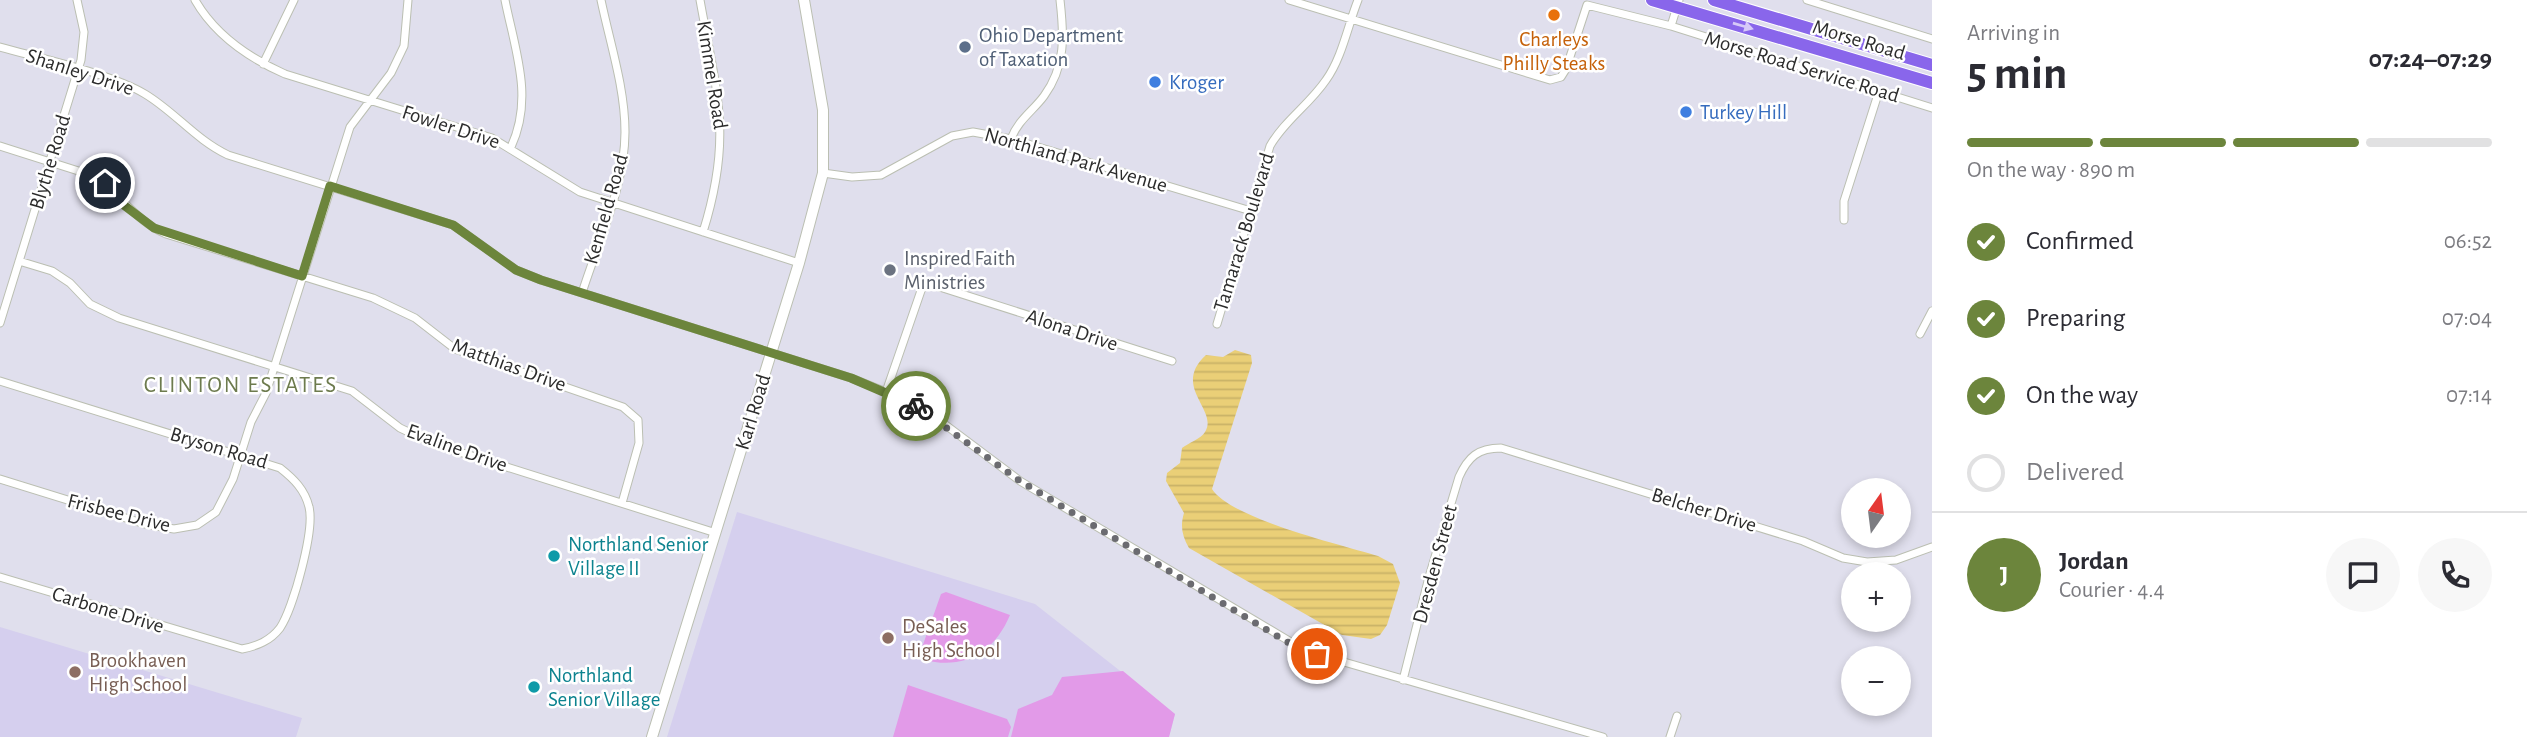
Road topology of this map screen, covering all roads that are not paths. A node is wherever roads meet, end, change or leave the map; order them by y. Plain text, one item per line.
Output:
1 (77, 0) edge
2 (195, 0) edge
3 (295, 0) edge
4 (408, 0) edge
5 (505, 0) edge
6 (601, 0) edge
7 (700, 0) edge
8 (804, 0) edge
9 (1060, 0) edge
10 (1289, 0) edge
11 (1358, 0) edge
12 (1653, 0) edge
13 (1714, 0) edge
14 (1807, 0) edge
15 (1678, 4) edge
16 (1352, 17) junction
17 (1671, 26) junction
18 (1932, 39) edge
19 (0, 47) edge
20 (1867, 63) junction
21 (263, 64) junction
22 (1932, 65) edge
23 (78, 71) junction
24 (1932, 72) edge
25 (1932, 83) edge
26 (1880, 91) junction
27 (369, 100) junction
28 (1932, 108) edge
29 (1011, 139) junction
30 (0, 146) edge
31 (511, 147) junction
32 (50, 162) junction
33 (823, 173) junction
34 (330, 186) junction
35 (611, 203) junction
36 (1251, 211) junction
37 (1844, 220) dead end
38 (703, 232) junction
39 (19, 261) junction
40 (799, 263) junction
41 (302, 276) junction
42 (582, 293) junction
43 (1932, 311) edge
44 (0, 323) edge
45 (1217, 324) dead end
46 (1920, 334) dead end
47 (771, 353) junction
48 (1172, 361) dead end
49 (274, 366) junction
50 (0, 381) edge
51 (886, 392) junction
52 (1475, 453) joint
53 (240, 454) junction
54 (0, 479) edge
55 (622, 503) junction
56 (716, 533) junction
57 (1932, 547) edge
58 (0, 577) edge
59 (257, 646) joint
60 (1403, 680) junction
61 (1677, 716) dead end
62 (652, 737) edge
63 (1603, 737) edge
64 (1670, 737) edge

1 - 23 street, Blythe Road
2 - 21 street, Fowler Drive
3 - 21 street
4 - 27 street, Frisbee Drive
5 - 31 street
6 - 35 street, Kenfield Road
7 - 38 street, Kimmel Road
8 - 33 main road, Karl Road
9 - 29 street
10 - 16 street
11 - 16 street, Tamarack Boulevard
12 - 15 main road, Morse Road
13 - 22 main road, Morse Road
14 - 18 street
15 - 17 street
15 -> 20 main road, Morse Road
16 - 17 street, Morse Road Service Road
16 - 36 street, Tamarack Boulevard
17 - 26 street, Morse Road Service Road
19 - 23 street, Shanley Drive
20 - 24 main road
20 - 25 main road, Morse Road
21 - 27 street, Fowler Drive
23 - 32 street, Blythe Road
23 - 34 street, Shanley Drive
26 - 28 street, Morse Road Service Road
26 - 37 street
27 - 31 street, Fowler Drive
27 - 34 street, Frisbee Drive
29 - 33 street, Northland Park Avenue
29 - 36 street, Northland Park Avenue
30 - 32 street, Matthias Drive
31 - 35 street, Fowler Drive
32 - 39 street, Blythe Road
32 - 41 street, Matthias Drive
33 - 40 main road, Karl Road
34 - 41 street, Frisbee Drive
34 - 42 street, Shanley Drive
35 - 38 street, Fowler Drive
35 - 42 street, Kenfield Road
36 - 45 street, Tamarack Boulevard
38 - 40 street, Fowler Drive
39 - 44 street, Blythe Road
39 - 49 street, Evaline Drive
40 - 47 main road, Karl Road
41 - 49 street, Frisbee Drive
41 - 55 street, Matthias Drive
42 - 47 street, Shanley Drive
43 - 46 street
47 - 51 street, Shanley Drive
47 - 56 main road, Karl Road
48 - 51 street, Alona Drive
49 - 53 street, Frisbee Drive
49 - 55 street, Evaline Drive
50 - 53 street, Bryson Road
51 - 60 street, Shanley Drive
52 - 57 street, Belcher Drive
52 - 60 street, Dresden Street
53 - 54 street, Frisbee Drive
53 - 59 street, Bryson Road
55 - 56 street, Evaline Drive
56 - 62 main road, Karl Road
58 - 59 street, Carbone Drive
60 - 63 street, Shanley Drive
61 - 64 street

